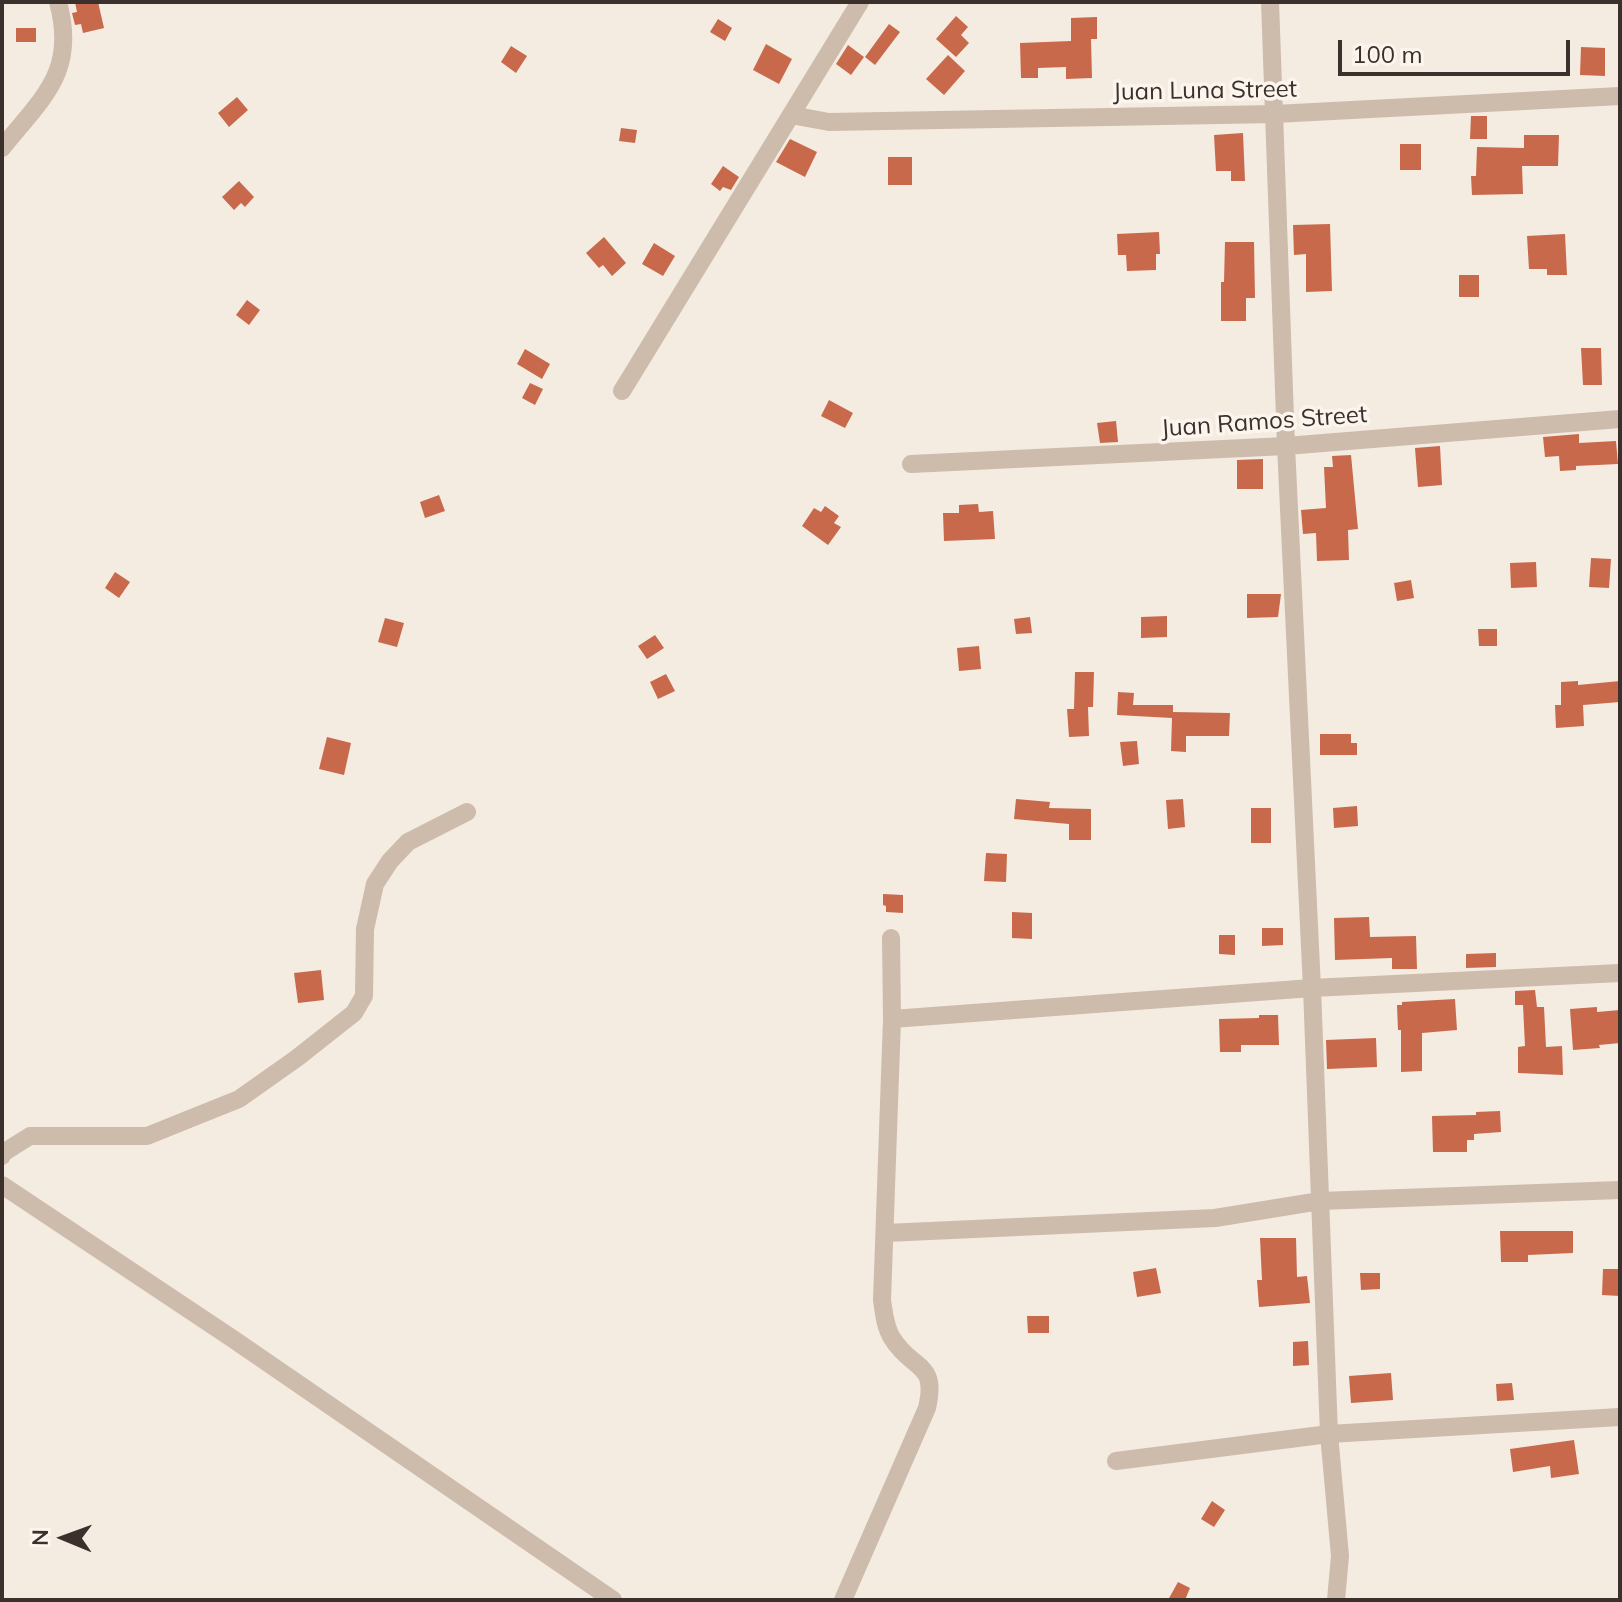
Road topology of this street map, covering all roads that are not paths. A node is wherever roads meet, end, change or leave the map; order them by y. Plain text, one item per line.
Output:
1 (58, 2) edge
2 (860, 2) edge
3 (1270, 2) edge
4 (1620, 96) edge
5 (1275, 114) junction
6 (791, 115) junction
7 (2, 148) edge
8 (622, 391) dead end
9 (1620, 419) edge
10 (1286, 446) junction
11 (911, 464) dead end
12 (467, 812) dead end
13 (891, 938) dead end
14 (1620, 973) edge
15 (1312, 988) junction
16 (892, 1019) junction
17 (2, 1156) edge
18 (2, 1185) edge
19 (1620, 1190) edge
20 (1320, 1201) junction
21 (886, 1233) junction
22 (1620, 1417) edge
23 (1329, 1434) junction
24 (1116, 1461) dead end
25 (613, 1600) edge
26 (843, 1600) edge
27 (1336, 1600) edge

1 - 7 street
2 - 6 street
3 - 5 street
4 - 5 street, Juan Luna Street
5 - 6 street, Juan Luna Street
5 - 10 street
6 - 8 street
9 - 10 street, Juan Ramos Street
10 - 11 street, Juan Ramos Street
10 - 15 street
12 - 17 street
13 - 16 street
14 - 15 street
15 - 16 street
15 - 20 street
16 - 21 street
18 - 25 street
19 - 20 street
20 - 21 street
20 - 23 street
21 - 26 street
22 - 23 street
23 - 24 street
23 - 27 street

